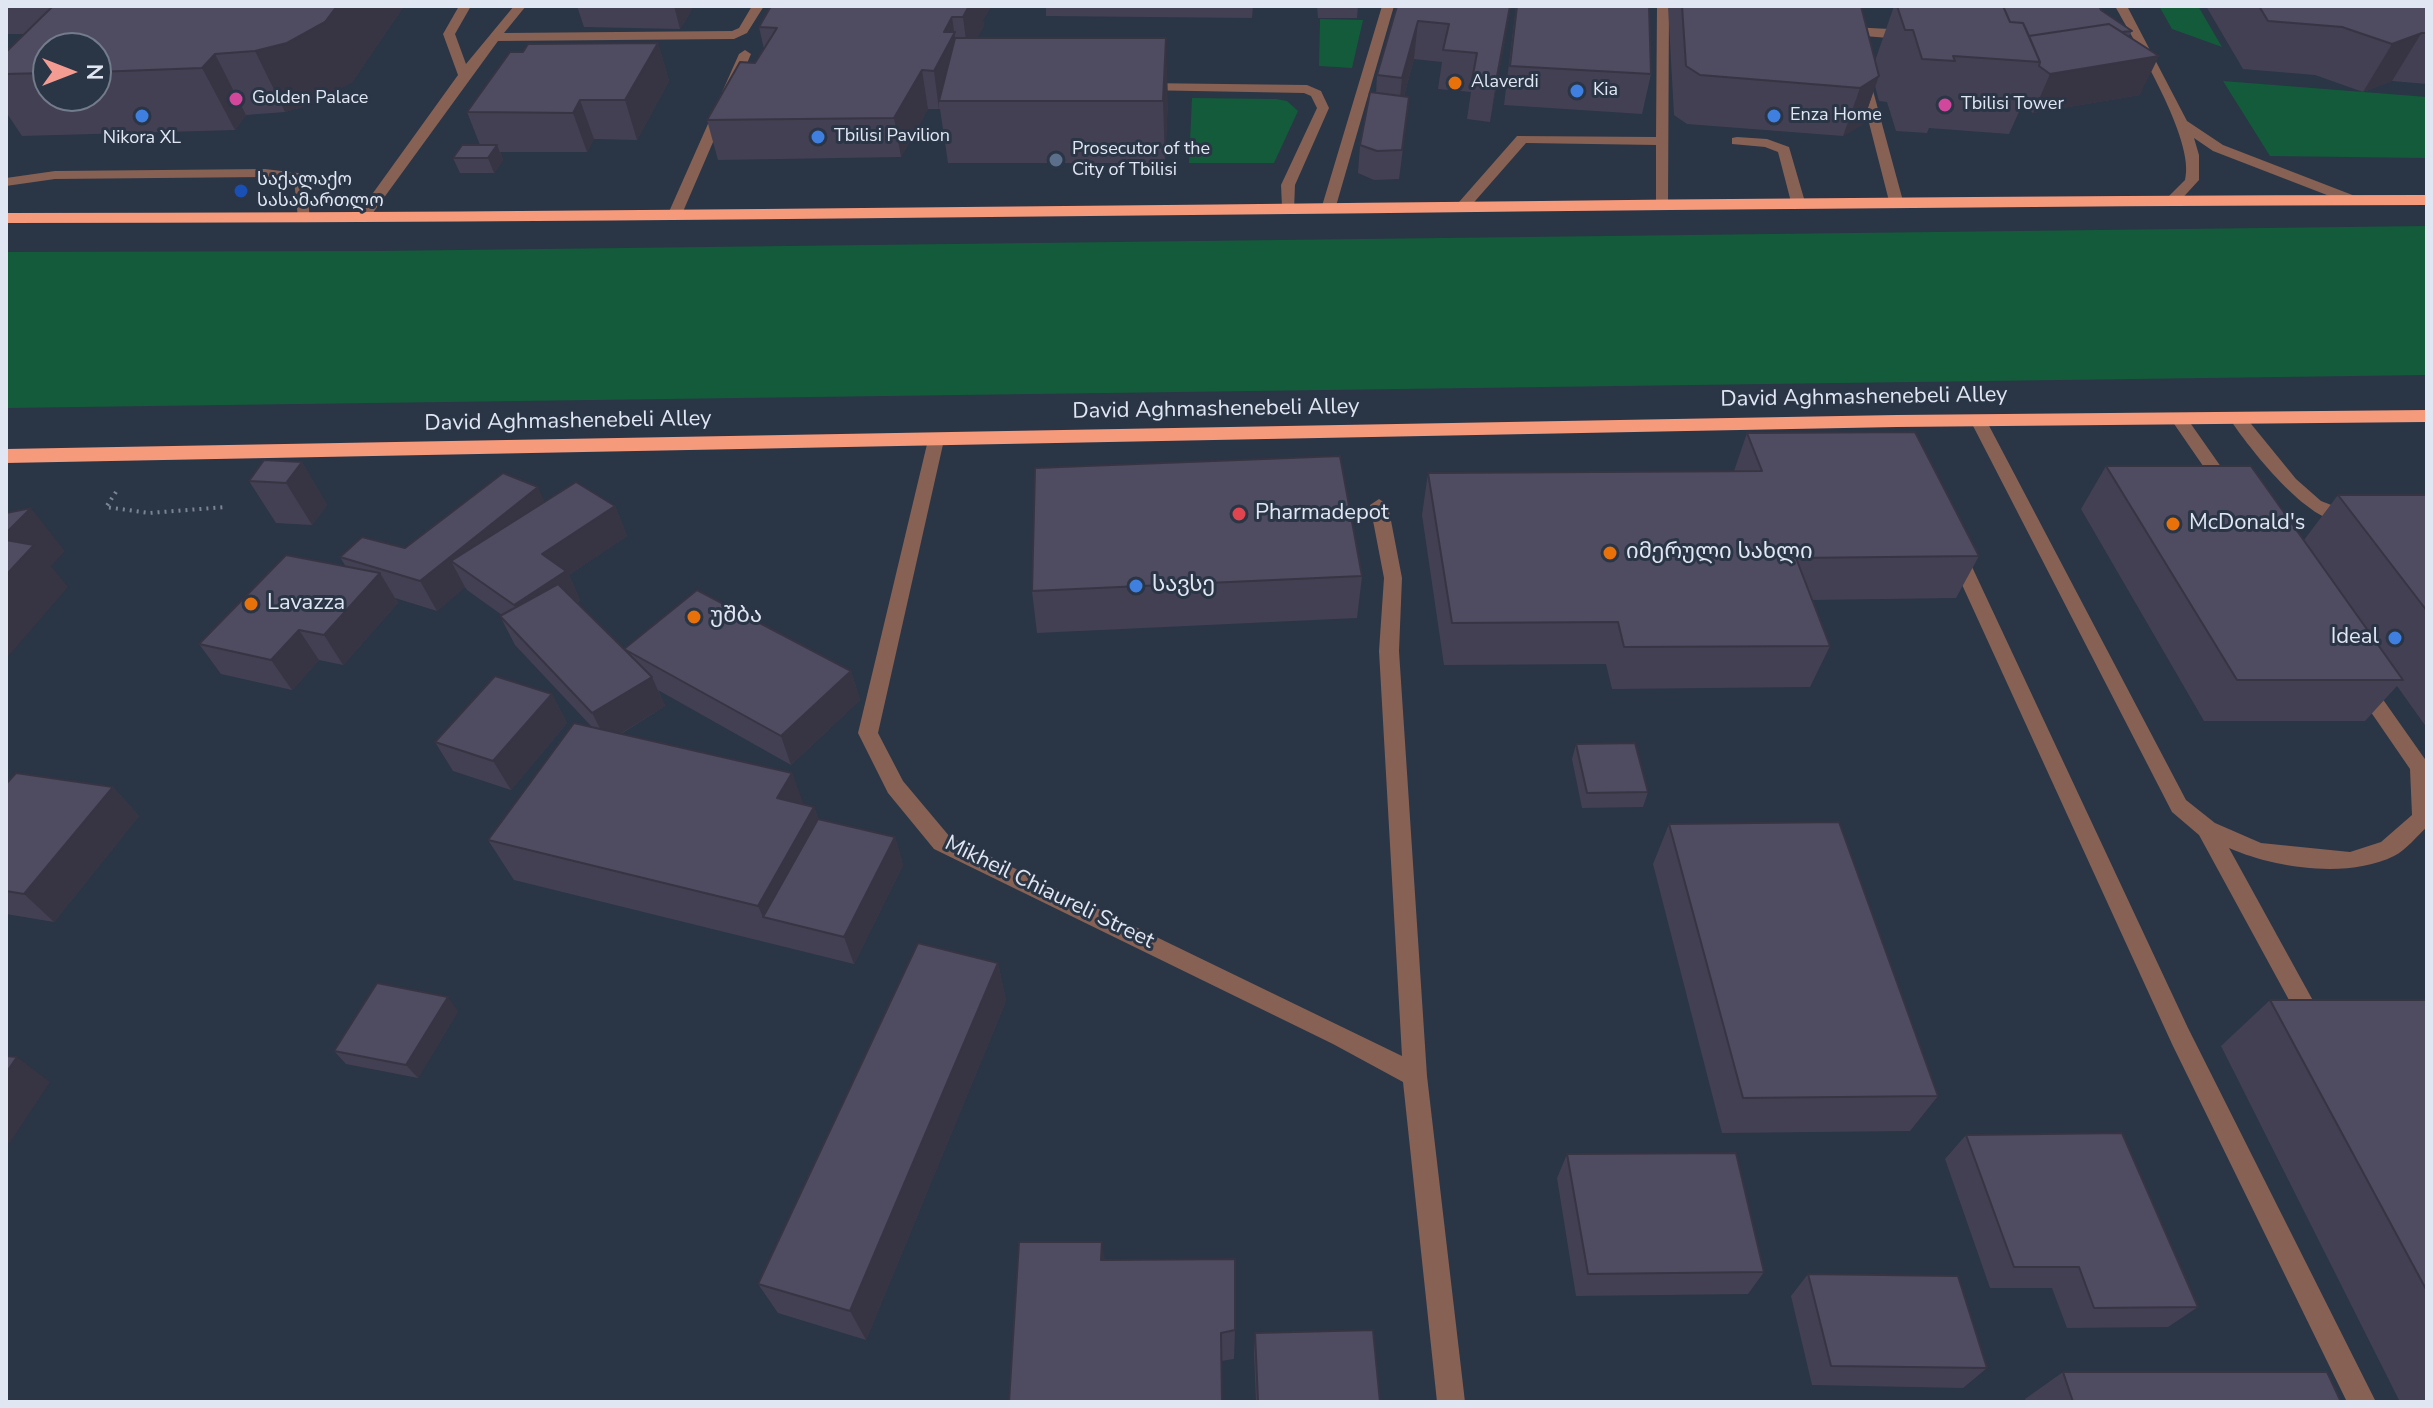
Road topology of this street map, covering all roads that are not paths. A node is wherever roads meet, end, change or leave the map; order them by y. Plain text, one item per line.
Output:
1 (465, 6) edge
2 (520, 6) edge
3 (758, 6) edge
4 (1388, 6) edge
5 (1909, 6) edge
6 (2121, 6) edge
7 (1658, 8) edge
8 (494, 37) junction
9 (1855, 47) edge
10 (745, 54) dead end
11 (1859, 62) edge
12 (464, 75) junction
13 (1125, 87) edge
14 (2182, 124) junction
15 (1663, 141) junction
16 (1737, 141) dead end
17 (6, 182) edge
18 (2350, 199) junction
19 (2173, 200) junction
20 (2427, 200) edge
21 (1896, 201) junction
22 (1798, 202) junction
23 (1663, 204) junction
24 (1464, 205) junction
25 (1329, 206) junction
26 (1289, 207) junction
27 (675, 214) junction
28 (6, 218) edge
29 (305, 218) junction
30 (362, 218) junction
31 (2427, 416) edge
32 (2178, 418) junction
33 (2237, 418) junction
34 (1978, 420) junction
35 (1897, 421) junction
36 (936, 440) junction
37 (1910, 450) edge
38 (6, 456) edge
39 (1379, 505) dead end
40 (2241, 509) edge
41 (2365, 525) edge
42 (1950, 537) edge
43 (2348, 665) edge
44 (2207, 829) junction
45 (2303, 1004) edge
46 (1415, 1076) junction
47 (1451, 1402) edge
48 (2362, 1402) edge

1 - 12 street
2 - 8 street
3 - 8 street
4 - 25 street
5 - 9 street
6 - 14 street
7 - 15 street
8 - 12 street
10 - 27 street
11 - 21 street
12 - 30 street
13 - 26 street
14 - 18 street
14 - 19 street
15 - 23 street
15 - 24 street
16 - 22 street
17 - 29 street
18 - 19 highway
18 - 20 highway
19 - 21 highway
21 - 22 highway
22 - 23 highway
23 - 24 highway
24 - 25 highway
25 - 26 highway
26 - 27 highway
27 - 30 highway
28 - 29 highway
29 - 30 highway
31 - 33 highway, David Aghmashenebeli Alley
32 - 33 highway, David Aghmashenebeli Alley
32 - 34 highway, David Aghmashenebeli Alley
32 - 40 street
33 - 41 street
34 - 35 highway, David Aghmashenebeli Alley
34 - 44 street
35 - 36 highway, David Aghmashenebeli Alley
35 - 37 street
36 - 38 highway, David Aghmashenebeli Alley
36 - 46 street, Mikheil Chiaureli Street
39 - 46 street
42 - 48 street
43 - 44 street
44 - 45 street
46 - 47 street

